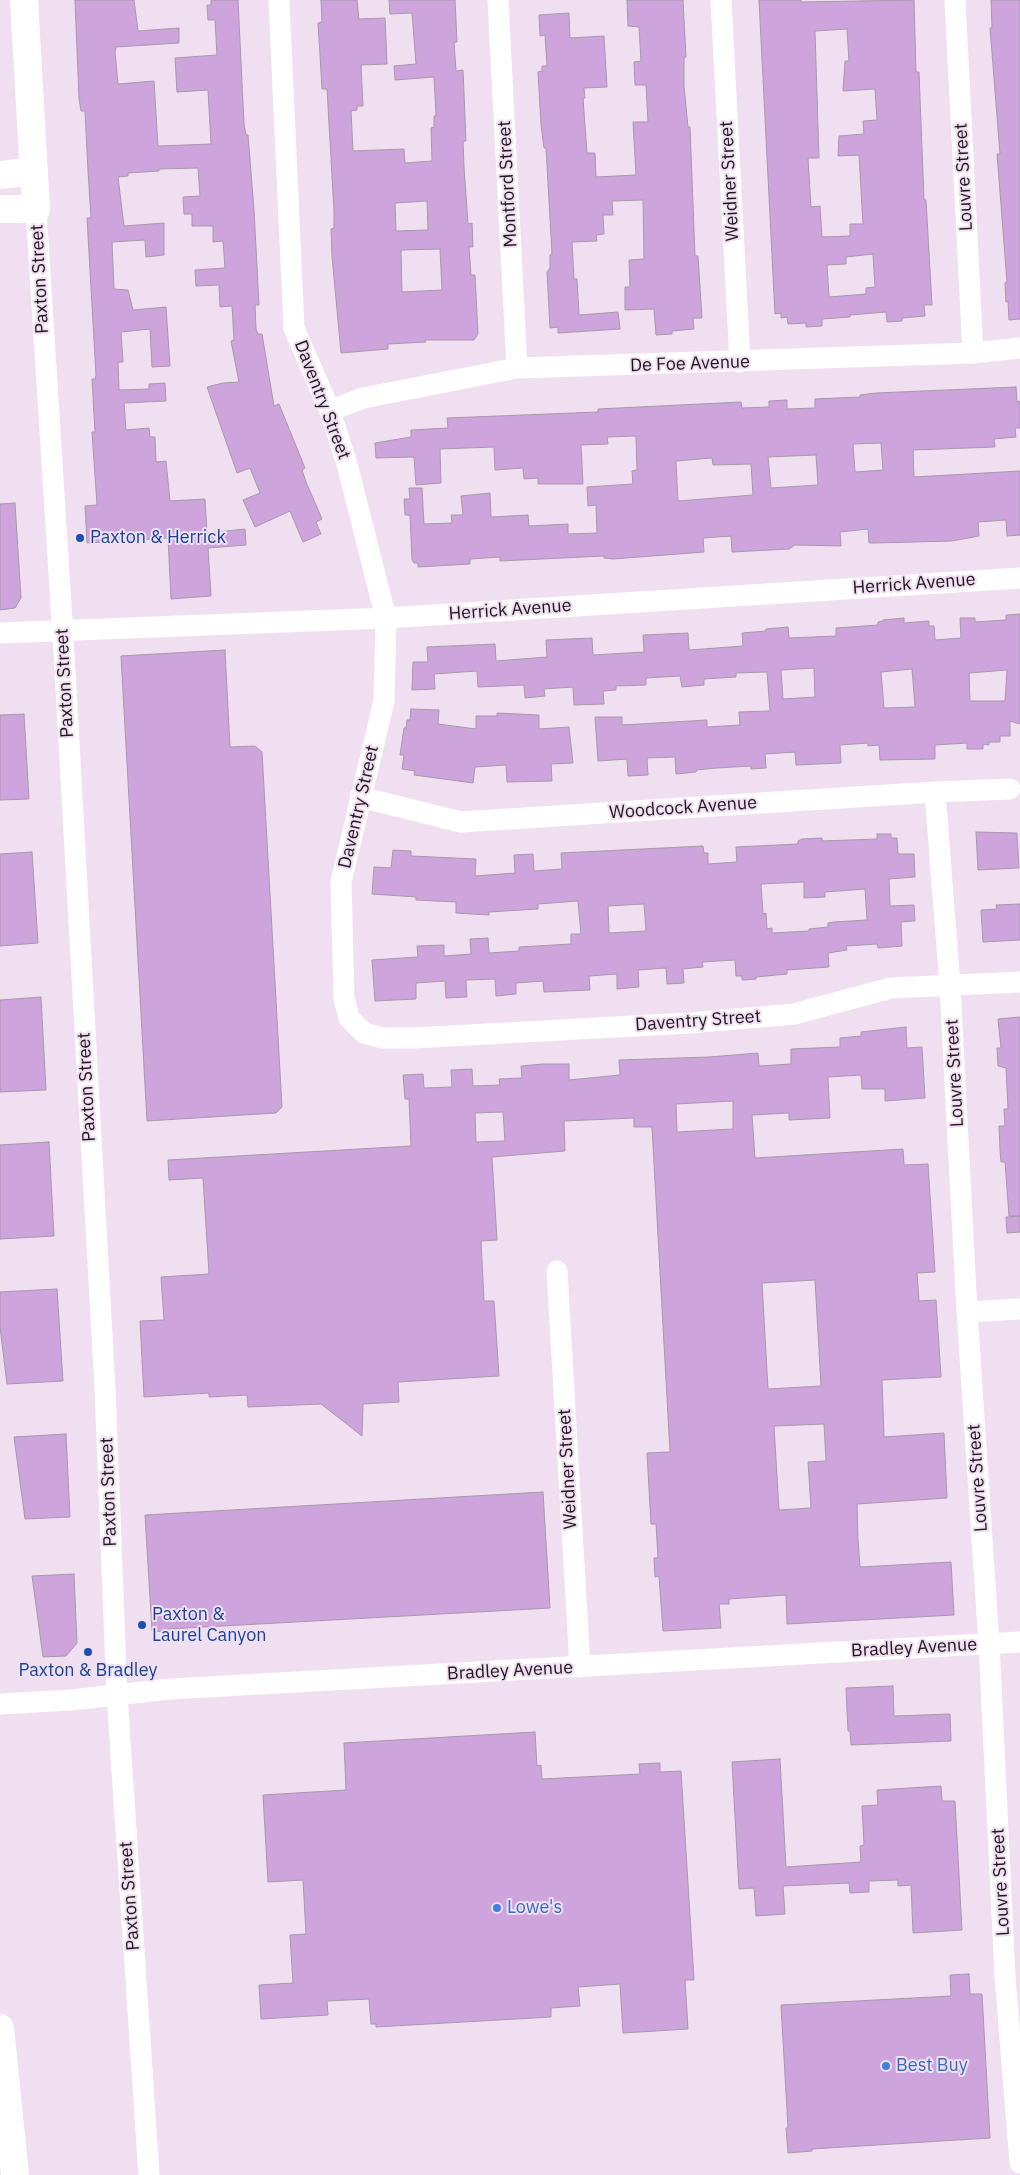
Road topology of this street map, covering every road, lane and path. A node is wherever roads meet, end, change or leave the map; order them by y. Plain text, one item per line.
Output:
1 (24, 0) edge
2 (279, 0) edge
3 (498, 0) edge
4 (721, 0) edge
5 (955, 0) edge
6 (34, 171) junction
7 (0, 175) edge
8 (0, 209) edge
9 (36, 209) junction
10 (1020, 348) edge
11 (973, 353) junction
12 (740, 362) junction
13 (517, 368) junction
14 (330, 411) junction
15 (1020, 578) edge
16 (386, 618) junction
17 (62, 629) junction
18 (0, 633) edge
19 (1010, 790) dead end
20 (935, 792) junction
21 (360, 797) junction
22 (1020, 982) edge
23 (950, 986) junction
24 (557, 1272) dead end
25 (1020, 1309) edge
26 (967, 1312) junction
27 (1020, 1642) edge
28 (989, 1644) junction
29 (580, 1667) junction
30 (117, 1695) junction
31 (0, 1704) edge
32 (1013, 1975) edge
33 (0, 2028) edge
34 (1020, 2163) edge
35 (15, 2175) edge
36 (149, 2175) edge

1 - 6 main road, Paxton Street
2 - 14 street, Daventry Street
3 - 13 street, Montford Street
4 - 12 street, Weidner Street
5 - 11 street, Louvre Street
6 - 7 main road
6 - 9 main road, Paxton Street
8 - 9 main road
9 - 17 street, Paxton Street
10 - 11 street, De Foe Avenue
11 - 12 street, De Foe Avenue
12 - 13 street, De Foe Avenue
13 - 14 street, De Foe Avenue
14 - 16 street, Daventry Street
15 - 16 street, Herrick Avenue
16 - 17 street, Herrick Avenue
16 - 21 street, Daventry Street
17 - 18 street, Herrick Avenue
17 - 30 street, Paxton Street
19 - 20 street, Woodcock Avenue
20 - 21 street, Woodcock Avenue
20 - 23 street, Louvre Street
21 - 23 street, Daventry Street
22 - 23 street, Daventry Street
23 - 26 street, Louvre Street
24 - 29 street, Weidner Street
25 - 26 street
26 - 28 street, Louvre Street
27 - 28 street, Bradley Avenue
28 - 29 street, Bradley Avenue
28 - 32 street, Louvre Street
29 - 30 street, Bradley Avenue
30 - 31 street, Bradley Avenue
30 - 36 street, Paxton Street
32 - 34 street, Louvre Street
33 - 35 main road

